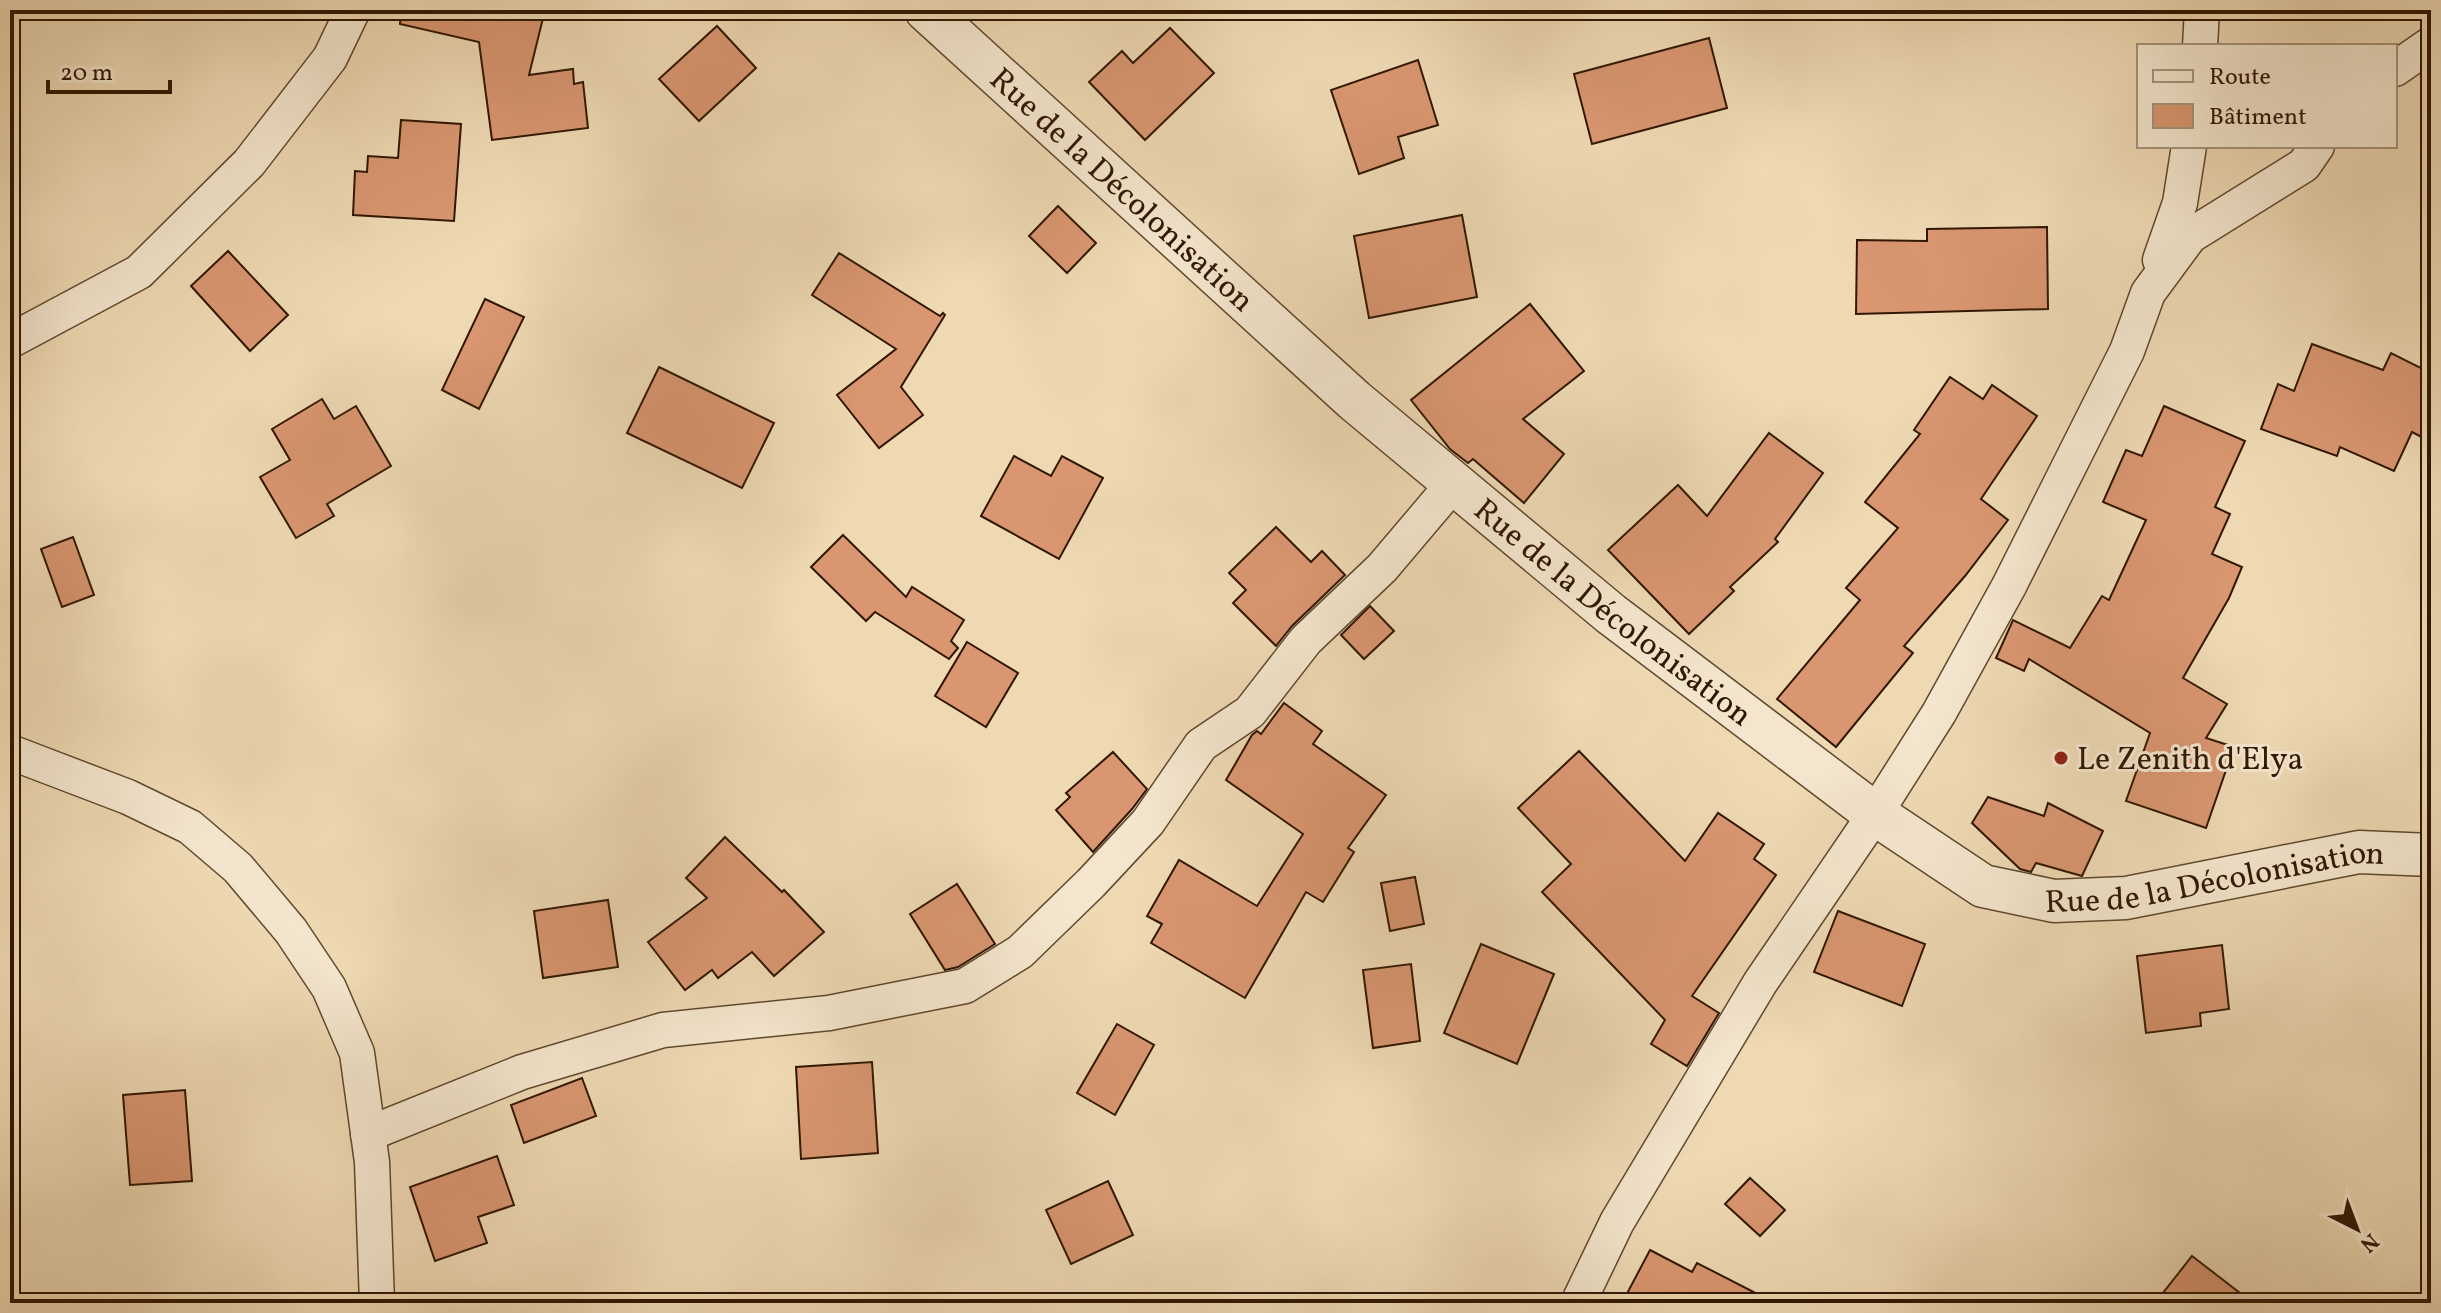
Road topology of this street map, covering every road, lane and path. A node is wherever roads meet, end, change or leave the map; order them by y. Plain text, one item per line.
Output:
1 (353, 10) edge
2 (926, 10) edge
3 (2202, 10) edge
4 (2200, 44) edge
5 (2431, 44) edge
6 (2397, 68) edge
7 (2189, 148) edge
8 (2316, 148) edge
9 (10, 341) edge
10 (2127, 351) junction
11 (1454, 483) junction
12 (10, 752) edge
13 (1875, 814) junction
14 (2431, 855) edge
15 (368, 1134) junction
16 (377, 1303) edge
17 (1578, 1303) edge

1 - 9 street
2 - 11 street, Rue de la Décolonisation
3 - 4 street
5 - 6 street
7 - 10 street
8 - 10 street
10 - 13 street
11 - 13 street, Rue de la Décolonisation
11 - 15 street
12 - 15 street
13 - 14 street, Rue de la Décolonisation
13 - 17 street
15 - 16 street

